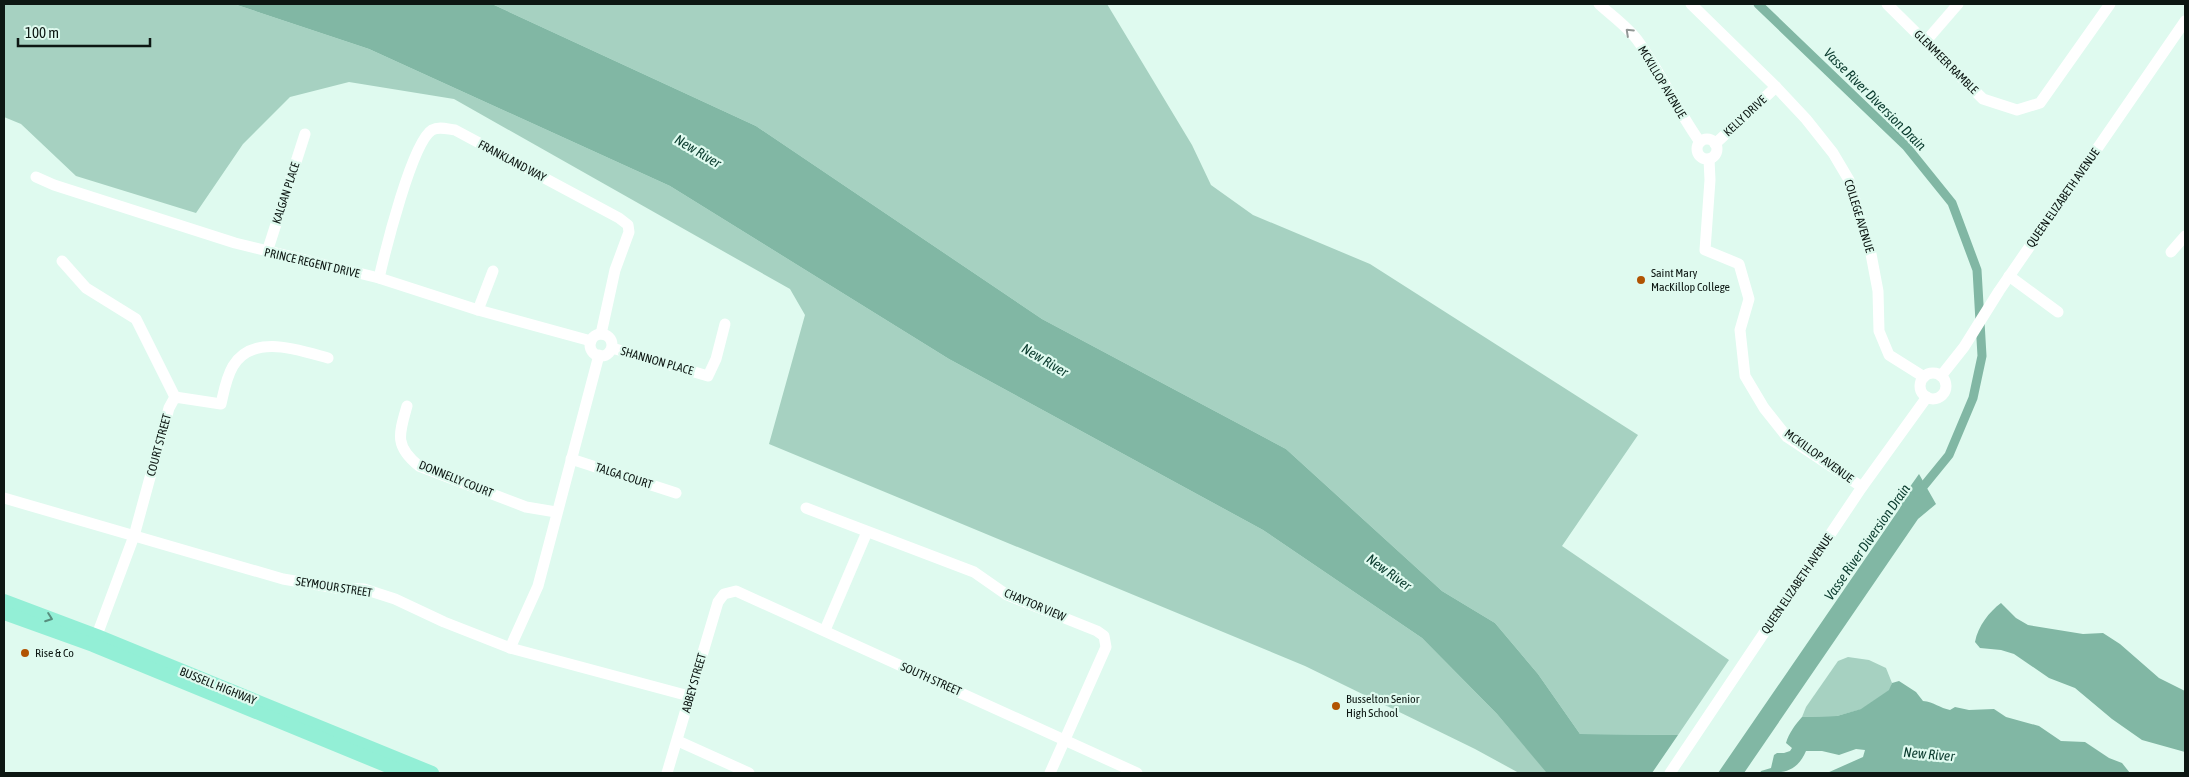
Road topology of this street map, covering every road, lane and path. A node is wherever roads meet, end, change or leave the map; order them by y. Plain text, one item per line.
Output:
1 (1599, 4) edge
2 (1691, 4) edge
3 (1887, 4) edge
4 (1958, 4) edge
5 (2110, 4) edge
6 (2185, 20) edge
7 (1926, 41) junction
8 (1776, 87) junction
9 (305, 134) dead end
10 (1700, 142) junction
11 (1715, 144) junction
12 (1709, 159) junction
13 (36, 177) dead end
14 (2185, 236) edge
15 (267, 252) junction
16 (2171, 252) dead end
17 (62, 260) dead end
18 (493, 271) dead end
19 (2009, 276) junction
20 (379, 278) junction
21 (478, 310) junction
22 (2058, 312) dead end
23 (725, 324) dead end
24 (601, 334) junction
25 (591, 341) junction
26 (612, 348) junction
27 (599, 355) junction
28 (328, 358) dead end
29 (1941, 376) junction
30 (1924, 377) junction
31 (175, 397) junction
32 (1927, 397) junction
33 (407, 406) dead end
34 (571, 459) junction
35 (1862, 488) junction
36 (676, 493) dead end
37 (4, 498) edge
38 (806, 508) dead end
39 (556, 512) junction
40 (867, 532) junction
41 (134, 536) junction
42 (724, 594) joint
43 (5, 607) edge
44 (824, 630) junction
45 (95, 640) junction
46 (510, 648) junction
47 (689, 696) junction
48 (1064, 739) junction
49 (678, 740) junction
50 (405, 773) edge
51 (432, 773) edge
52 (667, 773) edge
53 (749, 773) edge
54 (1050, 773) edge
55 (1137, 773) edge
56 (1670, 773) edge

10 -> 1 street, MCKILLOP AVENUE
2 - 8 street, COLLEGE AVENUE
3 - 7 street, GLENMEER RAMBLE
4 - 7 street
5 - 7 street, GLENMEER RAMBLE
6 - 19 street, QUEEN ELIZABETH AVENUE
8 - 11 street, KELLY DRIVE
8 - 30 street, COLLEGE AVENUE
9 - 15 street, KALGAN PLACE
10 - 11 street
10 - 12 street
11 - 12 street
12 - 35 street, MCKILLOP AVENUE
13 - 15 street, PRINCE REGENT DRIVE
14 - 16 street
15 - 20 street, PRINCE REGENT DRIVE
17 - 31 street
18 - 21 street
19 - 22 street
19 - 29 street, QUEEN ELIZABETH AVENUE
20 - 21 street, PRINCE REGENT DRIVE
20 - 24 street, FRANKLAND WAY
21 - 25 street, PRINCE REGENT DRIVE
23 - 26 street, SHANNON PLACE
24 - 25 street
24 - 26 street
25 - 27 street
26 - 27 street
27 - 34 street
28 - 31 street, COURT STREET
29 - 30 street
29 - 32 street
30 - 32 street
31 - 41 street, COURT STREET
32 - 35 street, QUEEN ELIZABETH AVENUE
33 - 39 street, DONNELLY COURT
34 - 36 street, TALGA COURT
34 - 39 street
35 - 56 street, QUEEN ELIZABETH AVENUE
37 - 41 street, SEYMOUR STREET
38 - 40 street, CHAYTOR VIEW
39 - 46 street
40 - 44 street
40 - 48 street, CHAYTOR VIEW
41 - 45 street, COURT STREET
41 - 46 street, SEYMOUR STREET
42 - 44 street, SOUTH STREET
42 - 47 street, ABBEY STREET
43 - 45 main road, BUSSELL HIGHWAY
44 - 48 street, SOUTH STREET
45 - 50 main road, BUSSELL HIGHWAY
45 - 51 main road, BUSSELL HIGHWAY
46 - 47 street, SEYMOUR STREET
47 - 49 street, ABBEY STREET
48 - 54 street
48 - 55 street, SOUTH STREET
49 - 52 street, ABBEY STREET
49 - 53 street

